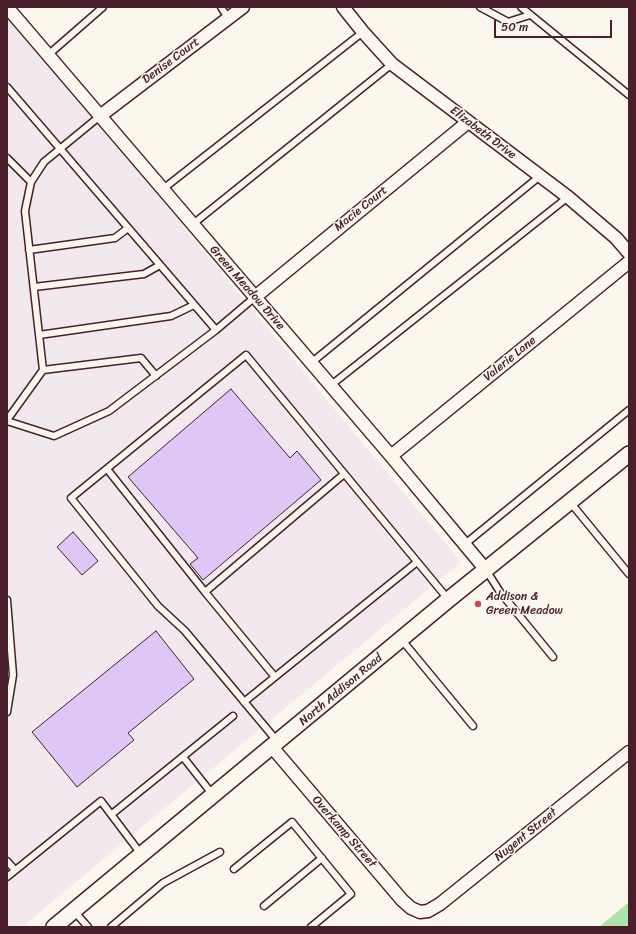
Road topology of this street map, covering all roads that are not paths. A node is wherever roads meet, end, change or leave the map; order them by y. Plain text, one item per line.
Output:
1 (7, 7) edge
2 (103, 7) edge
3 (221, 7) edge
4 (243, 7) edge
5 (343, 7) edge
6 (480, 7) edge
7 (520, 7) edge
8 (530, 15) junction
9 (228, 18) junction
10 (363, 32) junction
11 (48, 55) junction
12 (392, 64) junction
13 (7, 87) edge
14 (629, 94) edge
15 (100, 116) junction
16 (468, 122) junction
17 (60, 148) junction
18 (7, 158) edge
19 (540, 176) junction
20 (31, 182) junction
21 (162, 189) junction
22 (568, 197) junction
23 (192, 224) junction
24 (128, 228) junction
25 (30, 250) junction
26 (629, 253) edge
27 (629, 262) edge
28 (160, 265) junction
29 (34, 287) junction
30 (255, 297) junction
31 (194, 305) junction
32 (216, 330) junction
33 (39, 335) junction
34 (311, 363) junction
35 (43, 370) junction
36 (156, 376) junction
37 (330, 386) junction
38 (629, 410) edge
39 (7, 420) edge
40 (629, 454) edge
41 (390, 456) junction
42 (107, 469) junction
43 (344, 474) junction
44 (570, 502) junction
45 (465, 544) junction
46 (417, 562) junction
47 (486, 570) junction
48 (629, 574) edge
49 (206, 592) junction
50 (7, 600) edge
51 (448, 600) junction
52 (401, 639) junction
53 (553, 657) dead end
54 (275, 677) junction
55 (244, 702) junction
56 (7, 712) edge
57 (233, 716) dead end
58 (473, 726) dead end
59 (275, 745) junction
60 (629, 752) edge
61 (183, 757) junction
62 (213, 795) junction
63 (112, 814) junction
64 (220, 852) dead end
65 (141, 854) junction
66 (322, 858) junction
67 (7, 861) edge
68 (15, 870) junction
69 (234, 870) dead end
70 (7, 877) edge
71 (264, 906) dead end
72 (74, 911) junction
73 (420, 912) joint
74 (54, 927) edge
75 (88, 927) edge
76 (111, 927) edge
77 (311, 927) edge

1 - 11 street, Green Meadow Drive
2 - 11 lane
3 - 9 lane
4 - 9 street, Denise Court
5 - 10 street, Elizabeth Drive
6 - 8 lane
7 - 8 lane
8 - 14 lane
9 - 15 street, Denise Court
10 - 12 street, Elizabeth Drive
10 - 21 lane
11 - 15 street, Green Meadow Drive
12 - 16 street, Elizabeth Drive
12 - 23 lane
13 - 17 lane
15 - 17 lane
15 - 21 street, Green Meadow Drive
16 - 19 street, Elizabeth Drive
16 - 30 street, Macie Court
17 - 20 lane
17 - 24 lane
18 - 20 lane
19 - 22 street, Elizabeth Drive
19 - 34 lane
20 - 25 lane
21 - 23 street, Green Meadow Drive
22 - 26 street, Elizabeth Drive
22 - 37 lane
23 - 30 street, Green Meadow Drive
24 - 25 lane
24 - 28 lane
25 - 29 lane
27 - 41 street, Valerie Lane
28 - 29 lane
28 - 31 lane
29 - 33 lane
30 - 32 lane
30 - 34 street, Green Meadow Drive
31 - 32 lane
31 - 33 lane
32 - 36 lane
33 - 35 lane
34 - 37 street, Green Meadow Drive
35 - 36 lane
35 - 39 lane
36 - 39 lane
37 - 41 street, Green Meadow Drive
38 - 45 lane
40 - 44 street, North Addison Road
41 - 45 street, Green Meadow Drive
42 - 43 lane
42 - 49 lane
42 - 55 lane
43 - 46 lane
43 - 49 lane
44 - 47 street, North Addison Road
44 - 48 lane
45 - 47 street, Green Meadow Drive
46 - 51 lane
46 - 54 lane
47 - 51 street, North Addison Road
47 - 53 lane
49 - 54 lane
50 - 56 lane
51 - 52 street, North Addison Road
52 - 58 lane
52 - 59 street, North Addison Road
54 - 55 lane
55 - 59 lane
57 - 61 lane
59 - 62 street, North Addison Road
59 - 73 street, Overkamp Street
60 - 73 street, Nugent Street
61 - 62 lane
61 - 63 lane
62 - 65 street, North Addison Road
63 - 65 lane
63 - 68 lane
64 - 76 lane
65 - 72 street, North Addison Road
66 - 69 lane
66 - 71 lane
66 - 77 lane
67 - 68 lane
68 - 70 lane
72 - 74 street, North Addison Road
72 - 75 lane

